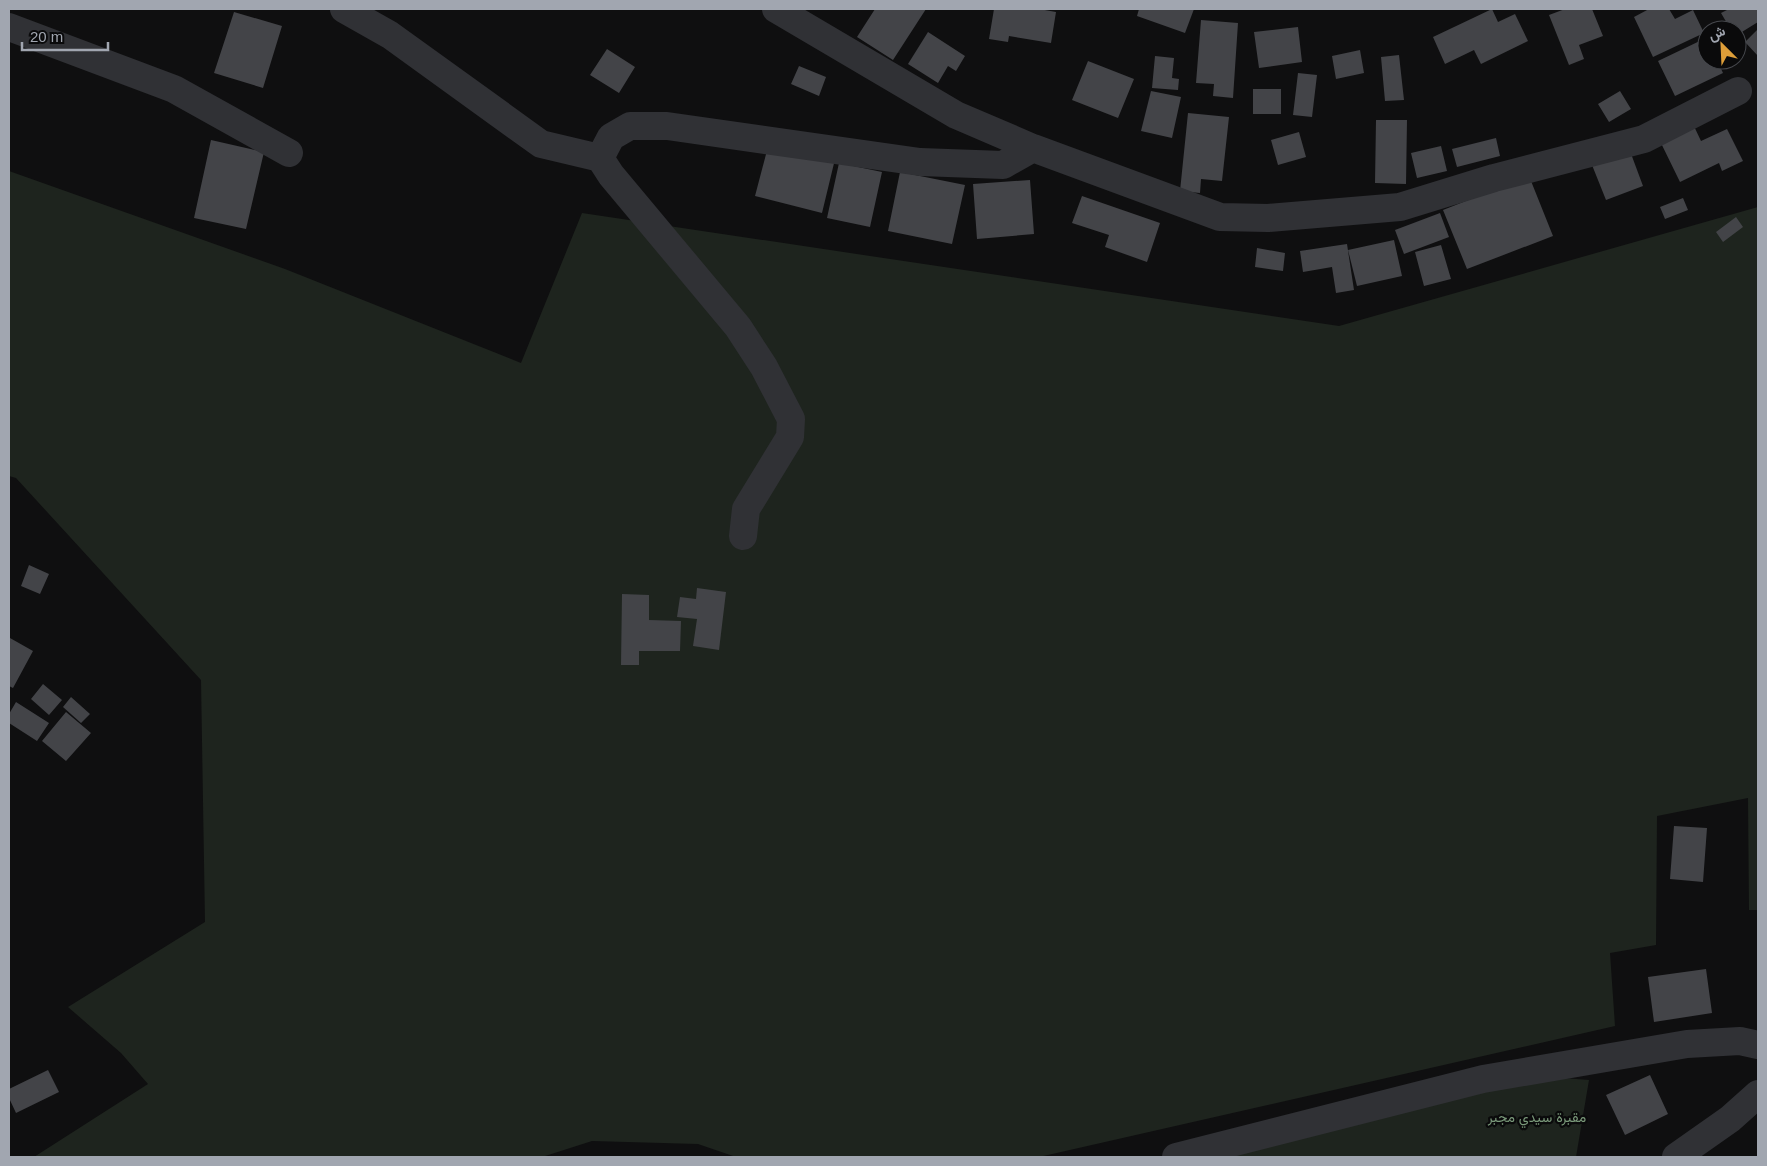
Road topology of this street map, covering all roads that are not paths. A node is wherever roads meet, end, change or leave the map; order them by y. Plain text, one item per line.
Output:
1 (344, 9) edge
2 (776, 9) edge
3 (9, 27) edge
4 (1738, 91) dead end
5 (1033, 148) junction
6 (289, 153) dead end
7 (600, 158) junction
8 (743, 536) dead end
9 (1758, 1045) edge
10 (1758, 1094) edge
11 (1176, 1157) edge
12 (1676, 1157) edge

1 - 7 street
2 - 5 street
3 - 6 street
4 - 5 street
5 - 7 street
7 - 8 street
9 - 11 street
10 - 12 street

